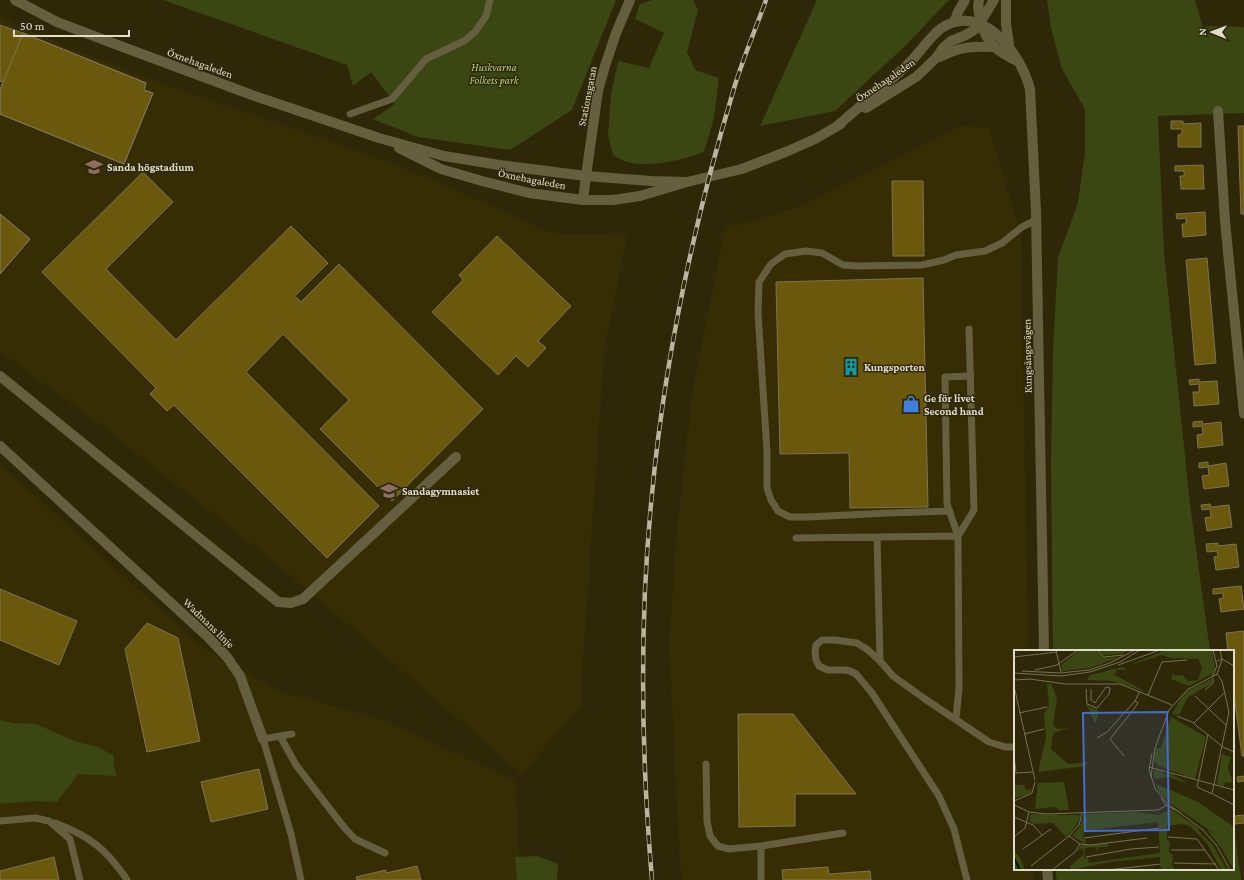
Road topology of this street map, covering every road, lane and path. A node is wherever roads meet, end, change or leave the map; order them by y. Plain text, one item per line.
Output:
1 (15, 0) edge
2 (490, 0) edge
3 (630, 0) edge
4 (965, 0) edge
5 (979, 0) edge
6 (994, 0) edge
7 (1006, 0) edge
8 (955, 20) junction
9 (981, 21) junction
10 (1010, 46) junction
11 (993, 47) junction
12 (936, 58) junction
13 (1019, 62) junction
14 (1218, 111) dead end
15 (350, 114) dead end
16 (836, 127) junction
17 (379, 138) junction
18 (586, 176) junction
19 (687, 182) junction
20 (583, 200) junction
21 (1036, 220) junction
22 (969, 329) dead end
23 (1242, 366) edge
24 (0, 376) edge
25 (971, 376) junction
26 (1244, 414) edge
27 (0, 446) edge
28 (456, 457) dead end
29 (950, 511) junction
30 (958, 536) junction
31 (877, 537) junction
32 (796, 538) dead end
33 (1044, 650) edge
34 (880, 661) junction
35 (956, 719) junction
36 (292, 734) dead end
37 (280, 736) junction
38 (263, 739) junction
39 (1014, 747) edge
40 (706, 764) dead end
41 (0, 821) edge
42 (49, 821) junction
43 (843, 833) dead end
44 (761, 846) junction
45 (385, 853) dead end
46 (80, 880) edge
47 (127, 880) edge
48 (301, 880) edge
49 (761, 880) edge
50 (967, 880) edge

1 - 17 street, Öxnehagaleden
2 - 15 lane
3 - 18 street, Stationsgatan
4 - 8 street
5 - 9 street
6 - 9 street, Öxnehagaleden
7 - 10 street, Kungsängsvägen
8 - 9 street, Öxnehagaleden
8 - 16 street, Öxnehagaleden
9 - 10 street, Kungsängsvägen
9 - 11 street
9 - 12 street, Öxnehagaleden
10 - 13 street, Kungsängsvägen
11 - 12 street
11 - 13 street
12 - 16 street, Öxnehagaleden
13 - 21 street, Kungsängsvägen
14 - 23 street
16 - 19 street, Öxnehagaleden
17 - 18 street, Öxnehagaleden
17 - 20 street, Öxnehagaleden
18 - 19 street, Öxnehagaleden
18 - 20 street, Stationsgatan
19 - 20 street, Öxnehagaleden
21 - 29 lane
21 - 33 street, Kungsängsvägen
22 - 25 lane
23 - 26 street
24 - 28 street
25 - 29 lane
25 - 30 lane
27 - 38 street, Wadmans linje
29 - 30 lane
30 - 31 lane
30 - 35 lane
31 - 32 lane
31 - 34 lane
34 - 35 lane
34 - 50 lane
35 - 39 lane
36 - 37 lane
37 - 38 lane
37 - 45 lane
38 - 48 lane, Wadmans linje
40 - 44 lane
41 - 42 lane
42 - 46 lane
42 - 47 lane
43 - 44 lane
44 - 49 lane

